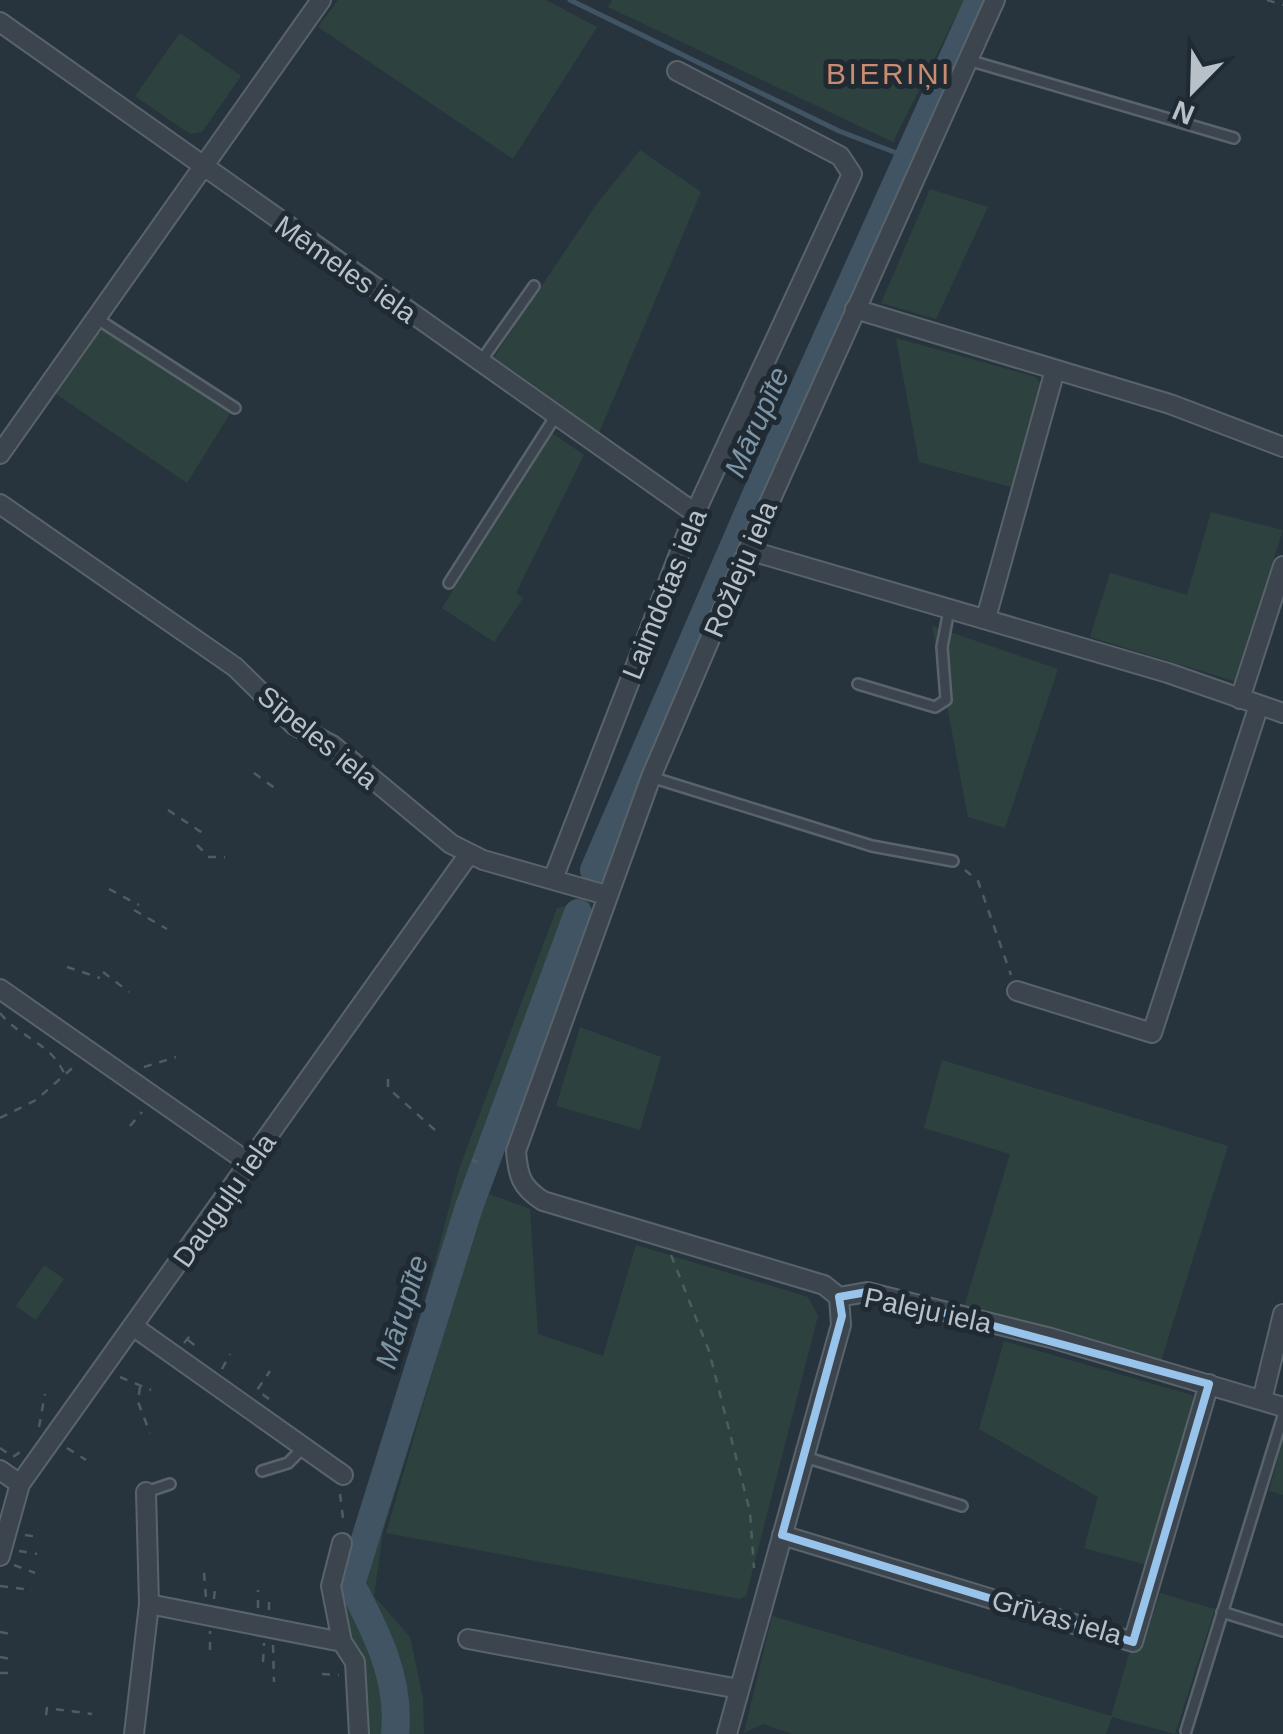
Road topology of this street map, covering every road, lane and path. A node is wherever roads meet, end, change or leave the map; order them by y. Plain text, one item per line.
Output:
1 (321, 0) edge
2 (995, 0) edge
3 (1267, 0) edge
4 (1283, 5) edge
5 (0, 22) edge
6 (968, 60) junction
7 (677, 71) dead end
8 (1234, 138) dead end
9 (202, 166) junction
10 (534, 286) dead end
11 (854, 309) junction
12 (96, 318) junction
13 (479, 363) junction
14 (1055, 370) junction
15 (234, 408) dead end
16 (555, 416) junction
17 (1283, 448) edge
18 (0, 454) edge
19 (0, 504) edge
20 (695, 513) junction
21 (748, 550) junction
22 (1283, 566) edge
23 (449, 583) dead end
24 (950, 608) junction
25 (986, 618) junction
26 (858, 684) dead end
27 (1240, 698) junction
28 (1259, 705) junction
29 (1283, 713) edge
30 (254, 773) dead end
31 (651, 777) junction
32 (276, 789) dead end
33 (168, 810) dead end
34 (204, 834) dead end
35 (197, 845) dead end
36 (469, 854) junction
37 (225, 856) dead end
38 (953, 860) joint
39 (552, 878) junction
40 (109, 888) dead end
41 (606, 895) junction
42 (139, 905) dead end
43 (134, 910) dead end
44 (167, 929) dead end
45 (67, 967) dead end
46 (103, 972) dead end
47 (100, 978) dead end
48 (0, 989) edge
49 (1017, 990) joint
50 (129, 992) dead end
51 (0, 1013) edge
52 (88, 1052) junction
53 (176, 1057) dead end
54 (64, 1074) junction
55 (388, 1079) dead end
56 (130, 1081) junction
57 (153, 1098) junction
58 (0, 1118) edge
59 (130, 1126) dead end
60 (435, 1130) dead end
61 (516, 1151) joint
62 (472, 1160) dead end
63 (478, 1162) dead end
64 (249, 1163) junction
65 (671, 1250) dead end
66 (839, 1297) junction
67 (1283, 1314) edge
68 (134, 1327) junction
69 (186, 1339) dead end
70 (198, 1347) dead end
71 (104, 1369) junction
72 (270, 1371) dead end
73 (1209, 1384) junction
74 (141, 1386) junction
75 (151, 1390) dead end
76 (45, 1394) dead end
77 (270, 1399) dead end
78 (1262, 1400) junction
79 (1283, 1407) edge
80 (1283, 1416) edge
81 (150, 1432) dead end
82 (46, 1434) junction
83 (30, 1444) dead end
84 (0, 1448) edge
85 (303, 1448) junction
86 (806, 1457) junction
87 (86, 1460) dead end
88 (0, 1470) edge
89 (262, 1471) dead end
90 (338, 1472) joint
91 (20, 1484) junction
92 (170, 1484) dead end
93 (146, 1492) joint
94 (962, 1506) dead end
95 (782, 1535) junction
96 (342, 1543) joint
97 (0, 1559) edge
98 (35, 1573) dead end
99 (204, 1573) dead end
100 (754, 1578) dead end
101 (0, 1586) edge
102 (32, 1590) dead end
103 (149, 1604) junction
104 (1222, 1612) junction
105 (206, 1615) junction
106 (274, 1628) junction
107 (1283, 1631) edge
108 (0, 1632) edge
109 (14, 1634) dead end
110 (468, 1639) dead end
111 (342, 1642) junction
112 (0, 1658) edge
113 (12, 1659) dead end
114 (0, 1673) edge
115 (10, 1673) dead end
116 (274, 1682) dead end
117 (740, 1688) junction
118 (92, 1714) dead end
119 (46, 1715) dead end
120 (1186, 1731) dead end
121 (134, 1734) edge
122 (359, 1734) edge
123 (726, 1734) edge

1 - 9 street
2 - 6 street, Rožleju iela
3 - 4 path
5 - 9 street, Mēmeles iela
6 - 8 lane
6 - 11 street, Rožleju iela
7 - 20 street, Laimdotas iela
9 - 12 street
9 - 13 street, Mēmeles iela
10 - 13 lane
11 - 14 street
11 - 21 street, Rožleju iela
12 - 15 lane
12 - 18 street
13 - 16 street, Mēmeles iela
14 - 17 street
14 - 25 street
16 - 20 street, Mēmeles iela
16 - 23 lane
19 - 36 street, Sīpeles iela
20 - 39 street, Laimdotas iela
21 - 24 street
21 - 31 street, Rožleju iela
22 - 27 street
24 - 25 street
24 - 26 lane
25 - 27 street
27 - 28 street
28 - 29 street
28 - 49 street
30 - 32 path
31 - 38 lane
31 - 41 street, Rožleju iela
33 - 34 path
35 - 37 path
36 - 39 street, Sīpeles iela
36 - 64 street, Dauguļu iela
38 - 49 path
39 - 41 street, Sīpeles iela
40 - 42 path
41 - 61 street, Rožleju iela
43 - 44 path
45 - 47 path
46 - 50 path
48 - 52 street
51 - 54 path
52 - 54 path
52 - 56 street
53 - 56 path
54 - 58 path
55 - 60 path
56 - 57 street
57 - 59 path
57 - 64 street
61 - 66 street, Paleju iela
62 - 63 path
64 - 68 street, Dauguļu iela
65 - 100 path
66 - 73 street, Paleju iela
66 - 86 street
67 - 78 street
68 - 71 street, Dauguļu iela
68 - 85 street
69 - 70 path
71 - 74 path
71 - 82 street, Dauguļu iela
72 - 77 path
73 - 78 street, Paleju iela
73 - 95 street, Grīvas iela
74 - 75 path
74 - 81 path
76 - 82 path
78 - 79 street, Paleju iela
80 - 104 lane
82 - 87 path
82 - 91 street, Dauguļu iela
83 - 84 path
85 - 89 lane
85 - 90 street
86 - 94 lane
86 - 95 street
88 - 91 street
90 - 96 path
91 - 97 street, Dauguļu iela
92 - 93 lane
93 - 103 street
95 - 117 street
96 - 111 street
97 - 98 path
99 - 105 path
101 - 102 path
103 - 105 street
103 - 121 street
104 - 107 lane
104 - 120 lane
105 - 106 street
106 - 111 street
106 - 116 path
108 - 109 path
110 - 117 street
111 - 122 street
112 - 113 path
114 - 115 path
117 - 123 street
118 - 119 path

